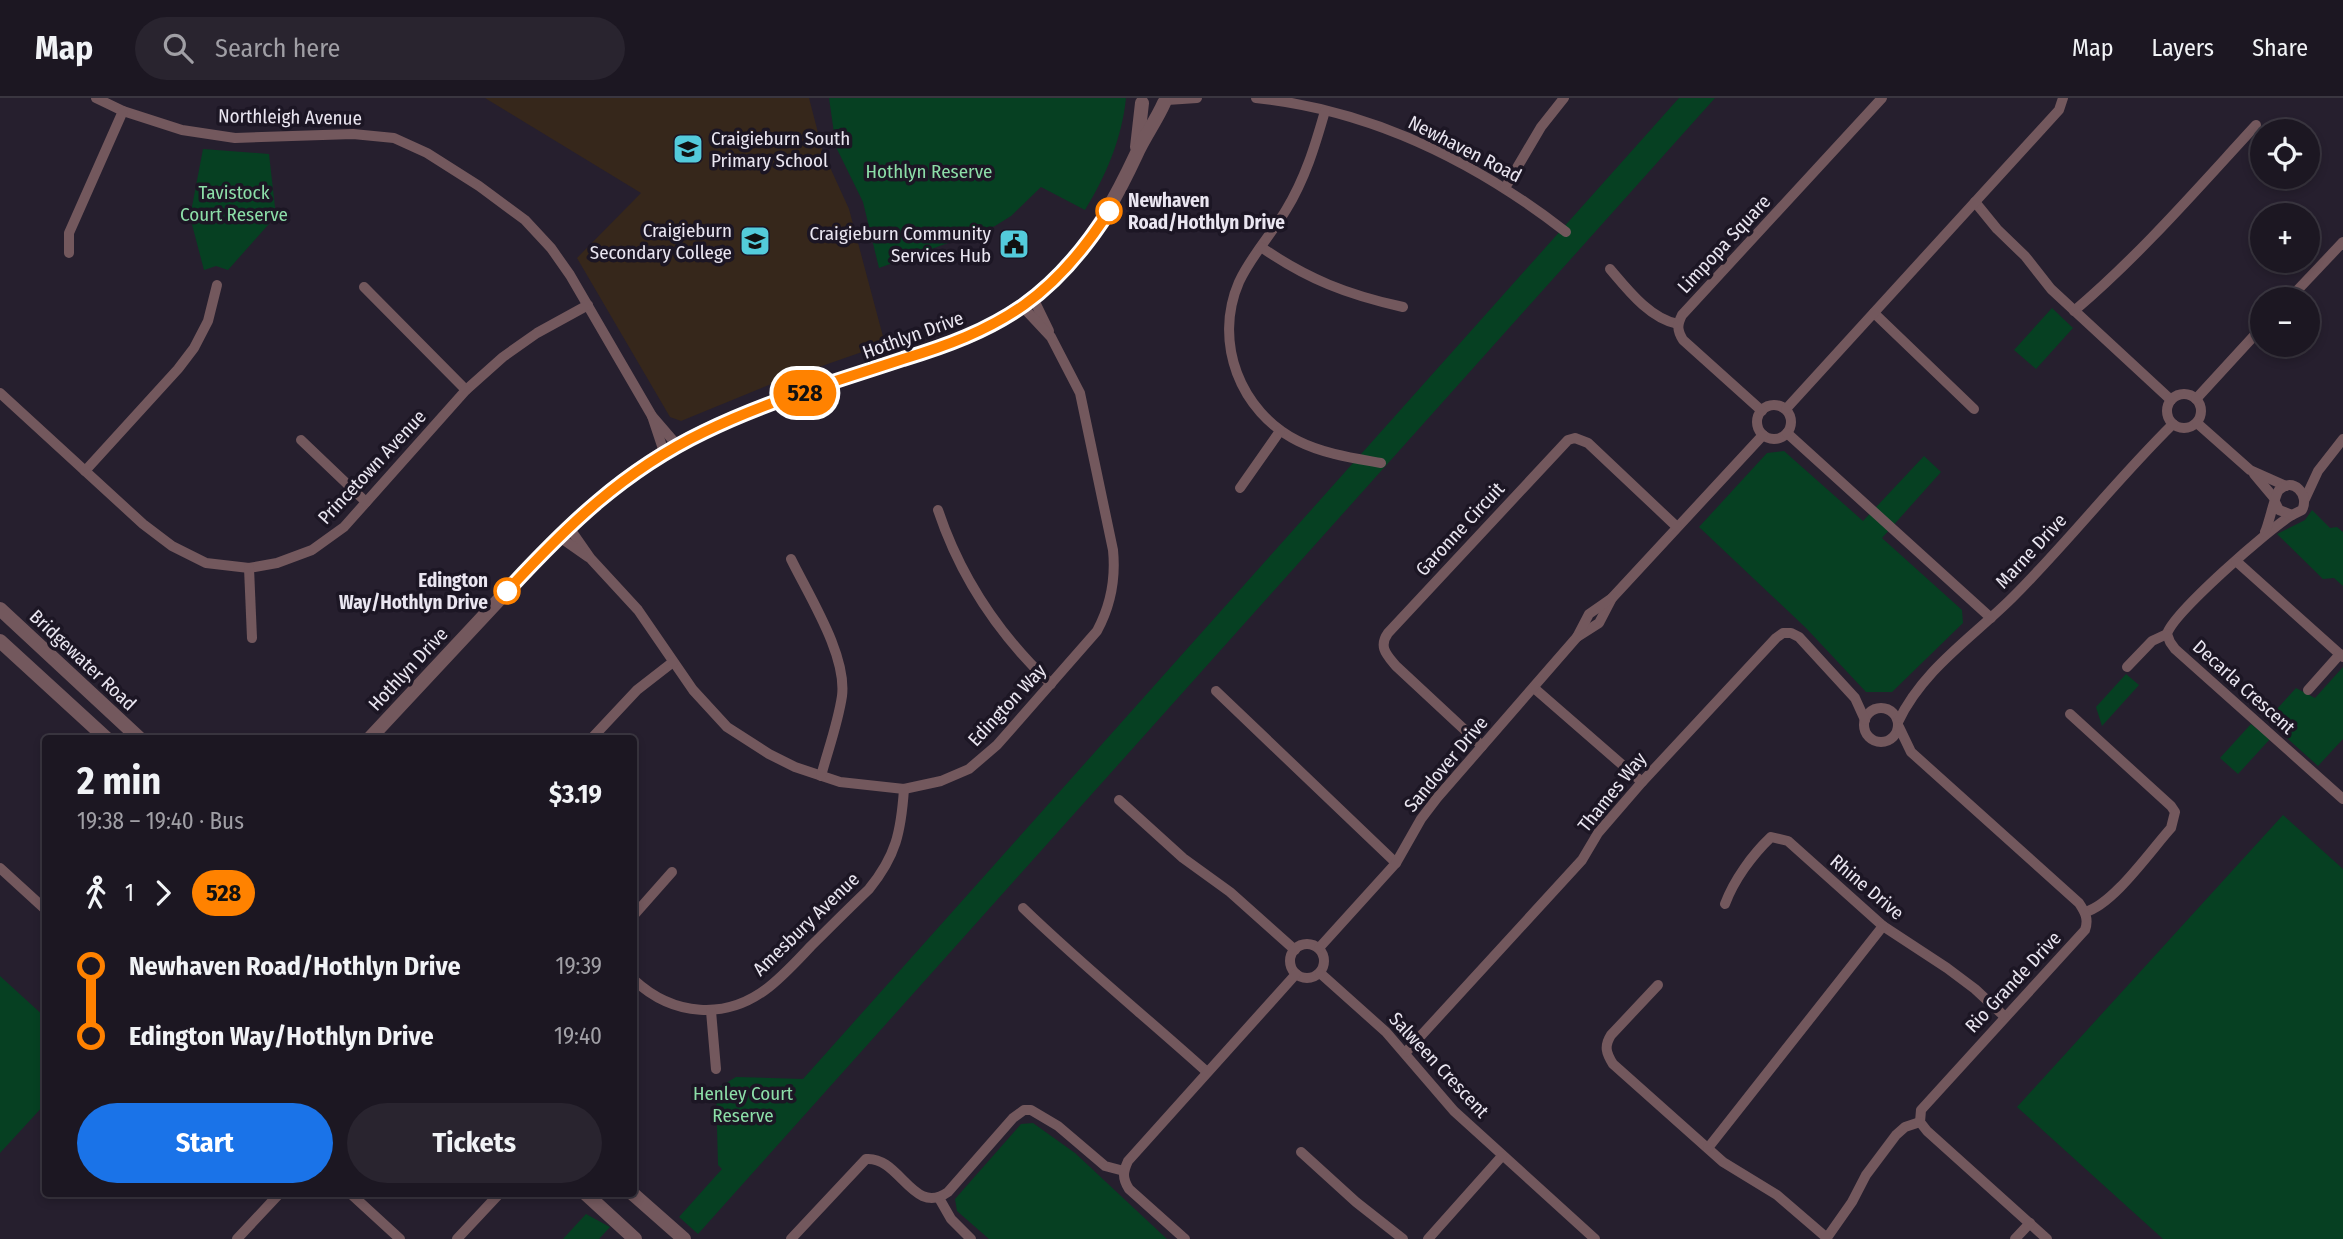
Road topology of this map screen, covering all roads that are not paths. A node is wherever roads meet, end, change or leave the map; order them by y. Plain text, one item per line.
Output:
1 (96, 98) edge
2 (1197, 98) edge
3 (1256, 98) edge
4 (1564, 98) edge
5 (1882, 98) edge
6 (2063, 98) edge
7 (1280, 99) edge
8 (1140, 100) edge
9 (1167, 100) edge
10 (123, 111) junction
11 (1325, 111) junction
12 (2250, 131) edge
13 (1137, 152) junction
14 (1505, 188) junction
15 (1975, 202) junction
16 (1566, 232) dead end
17 (2343, 242) edge
18 (1261, 247) junction
19 (69, 253) dead end
20 (1610, 269) dead end
21 (217, 285) dead end
22 (364, 287) dead end
23 (2300, 287) edge
24 (1028, 302) junction
25 (588, 305) junction
26 (1403, 307) dead end
27 (2074, 311) junction
28 (1874, 313) junction
29 (1678, 324) junction
30 (2250, 340) edge
31 (467, 390) junction
32 (0, 393) edge
33 (2196, 399) junction
34 (2171, 400) junction
35 (1974, 409) dead end
36 (1786, 410) junction
37 (1762, 411) junction
38 (2197, 422) junction
39 (2173, 424) junction
40 (1280, 431) junction
41 (1787, 433) junction
42 (1763, 435) junction
43 (2343, 439) edge
44 (301, 440) dead end
45 (671, 449) junction
46 (2334, 452) junction
47 (2343, 460) edge
48 (1381, 463) dead end
49 (2250, 470) junction
50 (85, 471) junction
51 (2318, 471) junction
52 (2288, 486) junction
53 (1240, 488) dead end
54 (2305, 499) junction
55 (2275, 500) junction
56 (366, 502) junction
57 (939, 510) dead end
58 (2292, 515) junction
59 (1677, 527) junction
60 (563, 531) junction
61 (2264, 535) junction
62 (791, 559) dead end
63 (2236, 561) junction
64 (249, 568) junction
65 (0, 609) edge
66 (1991, 618) junction
67 (2167, 634) junction
68 (252, 638) dead end
69 (0, 641) edge
70 (2341, 656) edge
71 (673, 662) junction
72 (2127, 667) dead end
73 (1051, 684) junction
74 (1534, 688) junction
75 (1216, 691) dead end
76 (2324, 691) dead end
77 (1911, 697) junction
78 (1855, 698) junction
79 (1880, 708) junction
80 (2070, 714) dead end
81 (1865, 720) junction
82 (1898, 724) junction
83 (103, 735) edge
84 (136, 735) edge
85 (373, 735) edge
86 (595, 735) edge
87 (1883, 742) junction
88 (1482, 746) junction
89 (1911, 752) junction
90 (821, 776) junction
91 (1642, 782) junction
92 (904, 789) junction
93 (2343, 799) edge
94 (1119, 800) dead end
95 (1395, 863) junction
96 (0, 868) edge
97 (672, 873) dead end
98 (1725, 904) dead end
99 (42, 906) edge
100 (1023, 908) dead end
101 (637, 912) edge
102 (2085, 912) junction
103 (1883, 926) junction
104 (1319, 948) junction
105 (1295, 950) junction
106 (1320, 973) junction
107 (1296, 974) junction
108 (637, 983) edge
109 (1658, 985) dead end
110 (711, 1012) junction
111 (2004, 1016) junction
112 (1406, 1052) junction
113 (716, 1069) dead end
114 (1207, 1072) junction
115 (1920, 1122) junction
116 (1708, 1148) junction
117 (1301, 1153) dead end
118 (1503, 1156) junction
119 (1124, 1171) junction
120 (276, 1197) edge
121 (354, 1197) edge
122 (496, 1197) edge
123 (589, 1197) edge
124 (636, 1197) edge
125 (939, 1198) junction
126 (2030, 1223) junction
127 (237, 1239) edge
128 (400, 1239) edge
129 (457, 1239) edge
130 (635, 1239) edge
131 (684, 1239) edge
132 (791, 1239) edge
133 (971, 1239) edge
134 (1185, 1239) edge
135 (1403, 1239) edge
136 (1428, 1239) edge
137 (1595, 1239) edge
138 (1826, 1239) edge
139 (2015, 1239) edge
140 (2047, 1239) edge

1 - 10 street, Northleigh Avenue
2 - 9 street
3 - 7 street, Newhaven Road
4 - 14 street
5 - 29 street, Limpopa Square
6 - 15 street
7 - 11 street, Newhaven Road
8 - 9 street
8 - 13 street, Hothlyn Drive
9 - 13 street, Hothlyn Drive
10 - 19 street
10 - 25 street, Northleigh Avenue
11 - 14 street, Newhaven Road
11 - 18 street
12 - 27 street
13 - 24 street, Hothlyn Drive
14 - 16 street, Newhaven Road
15 - 27 street
15 - 28 street
17 - 23 street
18 - 26 street
18 - 40 street
20 - 29 street
21 - 50 street
22 - 31 street
24 - 45 street, Hothlyn Drive
24 - 73 street, Edington Way
25 - 31 street, Princetown Avenue
25 - 45 street, Northleigh Avenue
27 - 34 street
28 - 35 street
28 - 36 street
29 - 37 street, Limpopa Square
30 - 33 street
31 - 56 street, Princetown Avenue
32 - 50 street, Princetown Avenue
33 - 34 street
33 - 38 street
34 - 39 street
36 - 37 street
36 - 41 street
37 - 42 street
38 - 39 street
38 - 49 street
39 - 66 street, Marne Drive
40 - 48 street
40 - 53 street
41 - 42 street
41 - 66 street
42 - 59 street, Sandover Drive
43 - 46 street
44 - 56 street
45 - 60 street, Hothlyn Drive
46 - 47 street
46 - 51 street
49 - 52 street
49 - 55 street
50 - 64 street, Princetown Avenue
51 - 52 street
51 - 54 street
52 - 54 street
52 - 55 street
54 - 58 street
55 - 58 street
55 - 61 street, Decarla Crescent
56 - 64 street, Princetown Avenue
57 - 73 street
58 - 61 street, Decarla Crescent
59 - 74 street, Sandover Drive
59 - 88 street, Garonne Circuit
60 - 71 street, Edington Way
60 - 85 street, Hothlyn Drive
61 - 63 street, Decarla Crescent
62 - 90 street
63 - 67 street, Decarla Crescent
63 - 70 street
64 - 68 street
65 - 84 street, Bridgewater Road
66 - 77 street, Marne Drive
67 - 72 street
67 - 93 street, Decarla Crescent
69 - 83 street
70 - 76 street
71 - 86 street
71 - 90 street, Edington Way
73 - 92 street, Edington Way
74 - 88 street, Sandover Drive
74 - 91 street
75 - 95 street
77 - 79 street, Marne Drive
77 - 82 street, Marne Drive
78 - 79 street, Thames Way
78 - 81 street, Thames Way
78 - 91 street, Thames Way
79 - 81 street
79 - 82 street
80 - 102 street
81 - 87 street
82 - 87 street
82 - 89 street
87 - 89 street
88 - 95 street, Sandover Drive
89 - 102 street
90 - 92 street, Edington Way
91 - 112 street, Thames Way
92 - 110 street, Amesbury Avenue
94 - 105 street
95 - 104 street, Sandover Drive
96 - 99 street
97 - 101 street
98 - 103 street, Rhine Drive
100 - 114 street
102 - 111 street, Rio Grande Drive
103 - 111 street, Rhine Drive
103 - 116 street
104 - 105 street
104 - 106 street
105 - 107 street
106 - 107 street
106 - 112 street, Salween Crescent
107 - 114 street
108 - 110 street, Amesbury Avenue
109 - 116 street
110 - 113 street
111 - 115 street, Rio Grande Drive
112 - 118 street, Salween Crescent
114 - 119 street
115 - 126 street
115 - 138 street
116 - 138 street
117 - 135 street
118 - 136 street
118 - 137 street, Salween Crescent
119 - 125 street
119 - 134 street
120 - 127 street
121 - 128 street
122 - 129 street
123 - 130 street
124 - 131 street
125 - 132 street
125 - 133 street
126 - 139 street
126 - 140 street

